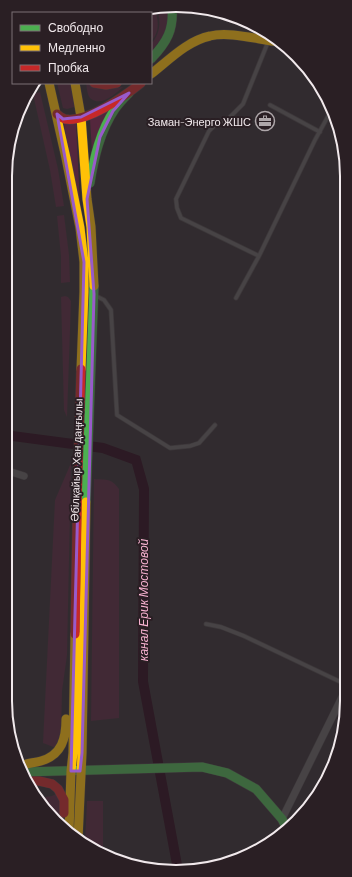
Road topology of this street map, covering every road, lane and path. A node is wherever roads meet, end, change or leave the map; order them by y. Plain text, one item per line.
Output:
1 (172, 12) edge
2 (268, 41) joint
3 (152, 58) edge
4 (152, 73) edge
5 (49, 84) edge
6 (76, 84) edge
7 (96, 84) edge
8 (114, 84) edge
9 (140, 84) edge
10 (129, 93) junction
11 (270, 105) dead end
12 (57, 114) junction
13 (329, 115) edge
14 (81, 117) junction
15 (320, 132) junction
16 (87, 199) junction
17 (259, 256) junction
18 (94, 294) junction
19 (236, 298) dead end
20 (84, 422) junction
21 (215, 425) dead end
22 (82, 464) junction
23 (12, 472) edge
24 (24, 476) dead end
25 (206, 624) dead end
26 (74, 681) junction
27 (340, 683) edge
28 (340, 701) edge
29 (24, 764) edge
30 (76, 771) junction
31 (28, 772) edge
32 (33, 781) edge
33 (64, 820) edge
34 (284, 823) edge
35 (70, 826) edge
36 (78, 832) edge

1 - 3 main road
2 - 4 main road
2 - 17 lane
5 - 12 main road, Әбілқайыр Хан даңғылы
6 - 14 main road, Әбілқайыр Хан даңғылы
7 - 8 main road
9 - 10 main road
10 - 14 main road
10 - 16 main road
11 - 15 lane
12 - 14 main road
12 - 20 main road, Әбілқайыр Хан даңғылы
13 - 15 lane
14 - 16 main road, Әбілқайыр Хан даңғылы
15 - 17 lane
16 - 18 main road, Әбілқайыр Хан даңғылы
17 - 19 lane
18 - 20 main road, Әбілқайыр Хан даңғылы
18 - 21 lane
20 - 22 main road, Әбілқайыр Хан даңғылы
22 - 26 main road, Әбілқайыр Хан даңғылы
22 - 30 main road, Әбілқайыр Хан даңғылы
23 - 24 street
25 - 27 lane
26 - 29 main road
26 - 30 main road, Әбілқайыр Хан даңғылы
28 - 34 street
30 - 31 main road
30 - 34 main road
30 - 35 main road, Әбілқайыр Хан даңғылы
30 - 36 main road, Әбілқайыр Хан даңғылы
32 - 33 main road

